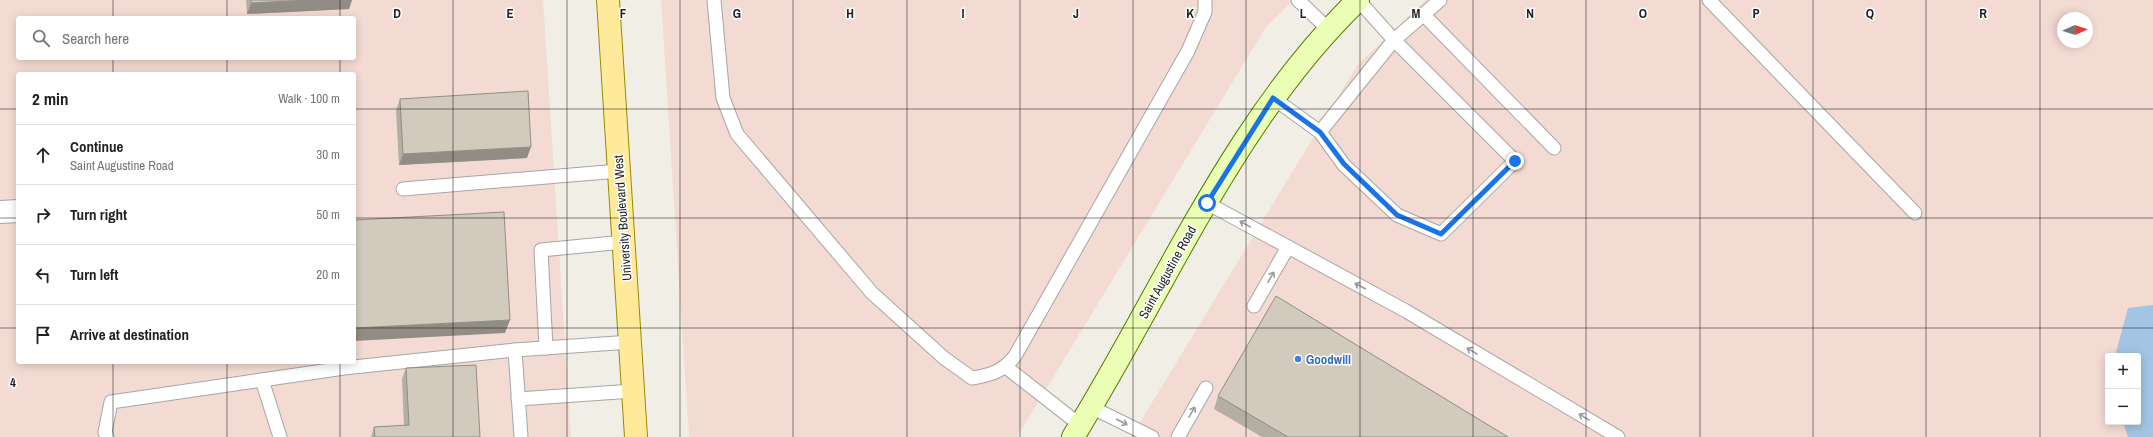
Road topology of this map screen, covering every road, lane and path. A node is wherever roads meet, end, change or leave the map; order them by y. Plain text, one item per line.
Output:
1 (608, 0) edge
2 (714, 0) edge
3 (1205, 0) edge
4 (1298, 0) edge
5 (1358, 0) edge
6 (1440, 0) edge
7 (1710, 0) edge
8 (1423, 14) junction
9 (1328, 29) junction
10 (1394, 40) junction
11 (1273, 98) junction
12 (1320, 132) junction
13 (1554, 148) dead end
14 (619, 171) junction
15 (403, 189) dead end
16 (1207, 203) junction
17 (16, 211) edge
18 (0, 212) edge
19 (1915, 213) dead end
20 (624, 242) junction
21 (1288, 247) junction
22 (1254, 306) dead end
23 (631, 342) junction
24 (546, 348) junction
25 (515, 350) junction
26 (1006, 367) junction
27 (262, 380) junction
28 (1206, 388) dead end
29 (633, 391) junction
30 (518, 399) junction
31 (1082, 423) edge
32 (107, 437) edge
33 (280, 437) edge
34 (521, 437) edge
35 (636, 437) edge
36 (1152, 437) edge
37 (1178, 437) edge
38 (1618, 437) edge

1 - 14 main road, University Boulevard West
2 - 26 lane
3 - 26 lane
4 - 9 lane
5 - 9 main road, Saint Augustine Road
5 - 10 lane
6 - 8 lane
7 - 19 lane
8 - 10 lane
8 - 13 lane
9 - 11 main road, Saint Augustine Road
10 - 12 lane
10 - 12 lane
11 - 12 lane
11 - 16 main road, Saint Augustine Road
14 - 15 lane
14 - 20 main road, University Boulevard West
21 -> 16 lane
16 - 31 main road, Saint Augustine Road
17 - 18 street
20 - 23 main road, University Boulevard West
20 - 24 lane
22 -> 21 lane
38 -> 21 lane
23 - 24 lane
23 - 29 main road, University Boulevard West
24 - 25 lane
25 - 27 lane
25 - 30 lane
26 - 31 lane
27 - 32 lane
27 - 33 lane
37 -> 28 lane
29 - 30 lane
29 - 35 main road, University Boulevard West
30 - 34 lane
31 -> 36 lane

